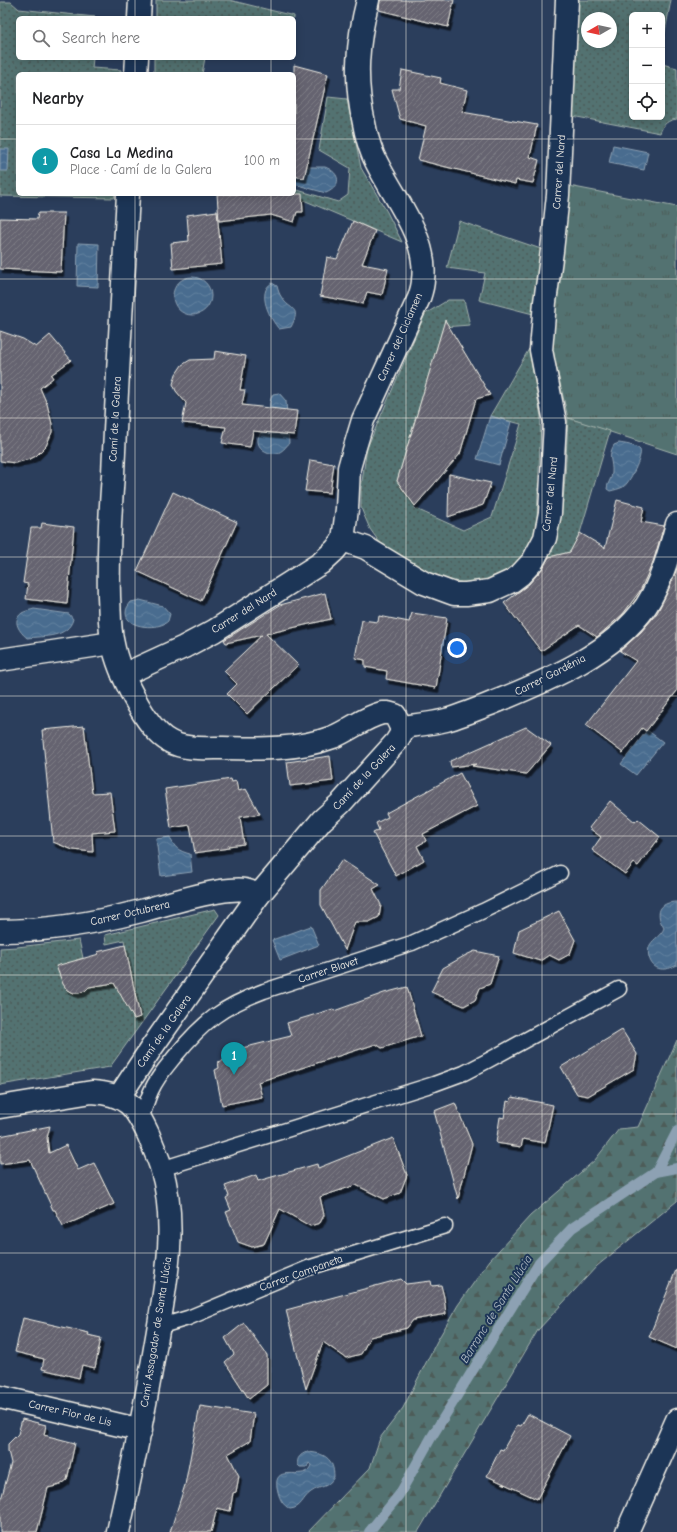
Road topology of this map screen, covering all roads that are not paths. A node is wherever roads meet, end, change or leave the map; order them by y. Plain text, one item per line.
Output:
1 (140, 0) edge
2 (368, 0) edge
3 (567, 0) edge
4 (139, 16) edge
5 (137, 60) edge
6 (136, 72) edge
7 (128, 196) edge
8 (677, 524) edge
9 (343, 540) junction
10 (112, 643) junction
11 (0, 660) edge
12 (123, 675) junction
13 (401, 727) junction
14 (560, 873) dead end
15 (258, 896) junction
16 (0, 931) edge
17 (619, 989) dead end
18 (119, 1096) junction
19 (0, 1106) edge
20 (141, 1120) junction
21 (162, 1168) junction
22 (445, 1226) dead end
23 (158, 1327) junction
24 (0, 1396) edge
25 (677, 1420) edge
26 (141, 1430) junction
27 (118, 1532) edge
28 (628, 1532) edge

1 - 4 street
2 - 9 street, Carrer del Ciclamen
3 - 9 street, Carrer del Nard
5 - 6 street
7 - 10 street, Camí de la Galera
8 - 13 street, Carrer Gardénia
9 - 12 street, Carrer del Nard
10 - 11 street
10 - 12 street, Camí de la Galera
12 - 13 street, Camí de la Galera
13 - 15 street, Camí de la Galera
14 - 20 lane, Carrer Blavet
15 - 16 street, Carrer Octubrera
15 - 18 street, Camí de la Galera
17 - 21 lane
18 - 19 street
18 - 20 street, Camí Assagador de Santa Llúcia
20 - 21 street, Camí Assagador de Santa Llúcia
21 - 23 street, Camí Assagador de Santa Llúcia
22 - 23 lane, Carrer Campaneta
23 - 26 street, Camí Assagador de Santa Llúcia
24 - 26 street, Carrer Flor de Lis
25 - 28 street
26 - 27 street, Camí Assagador de Santa Llúcia

